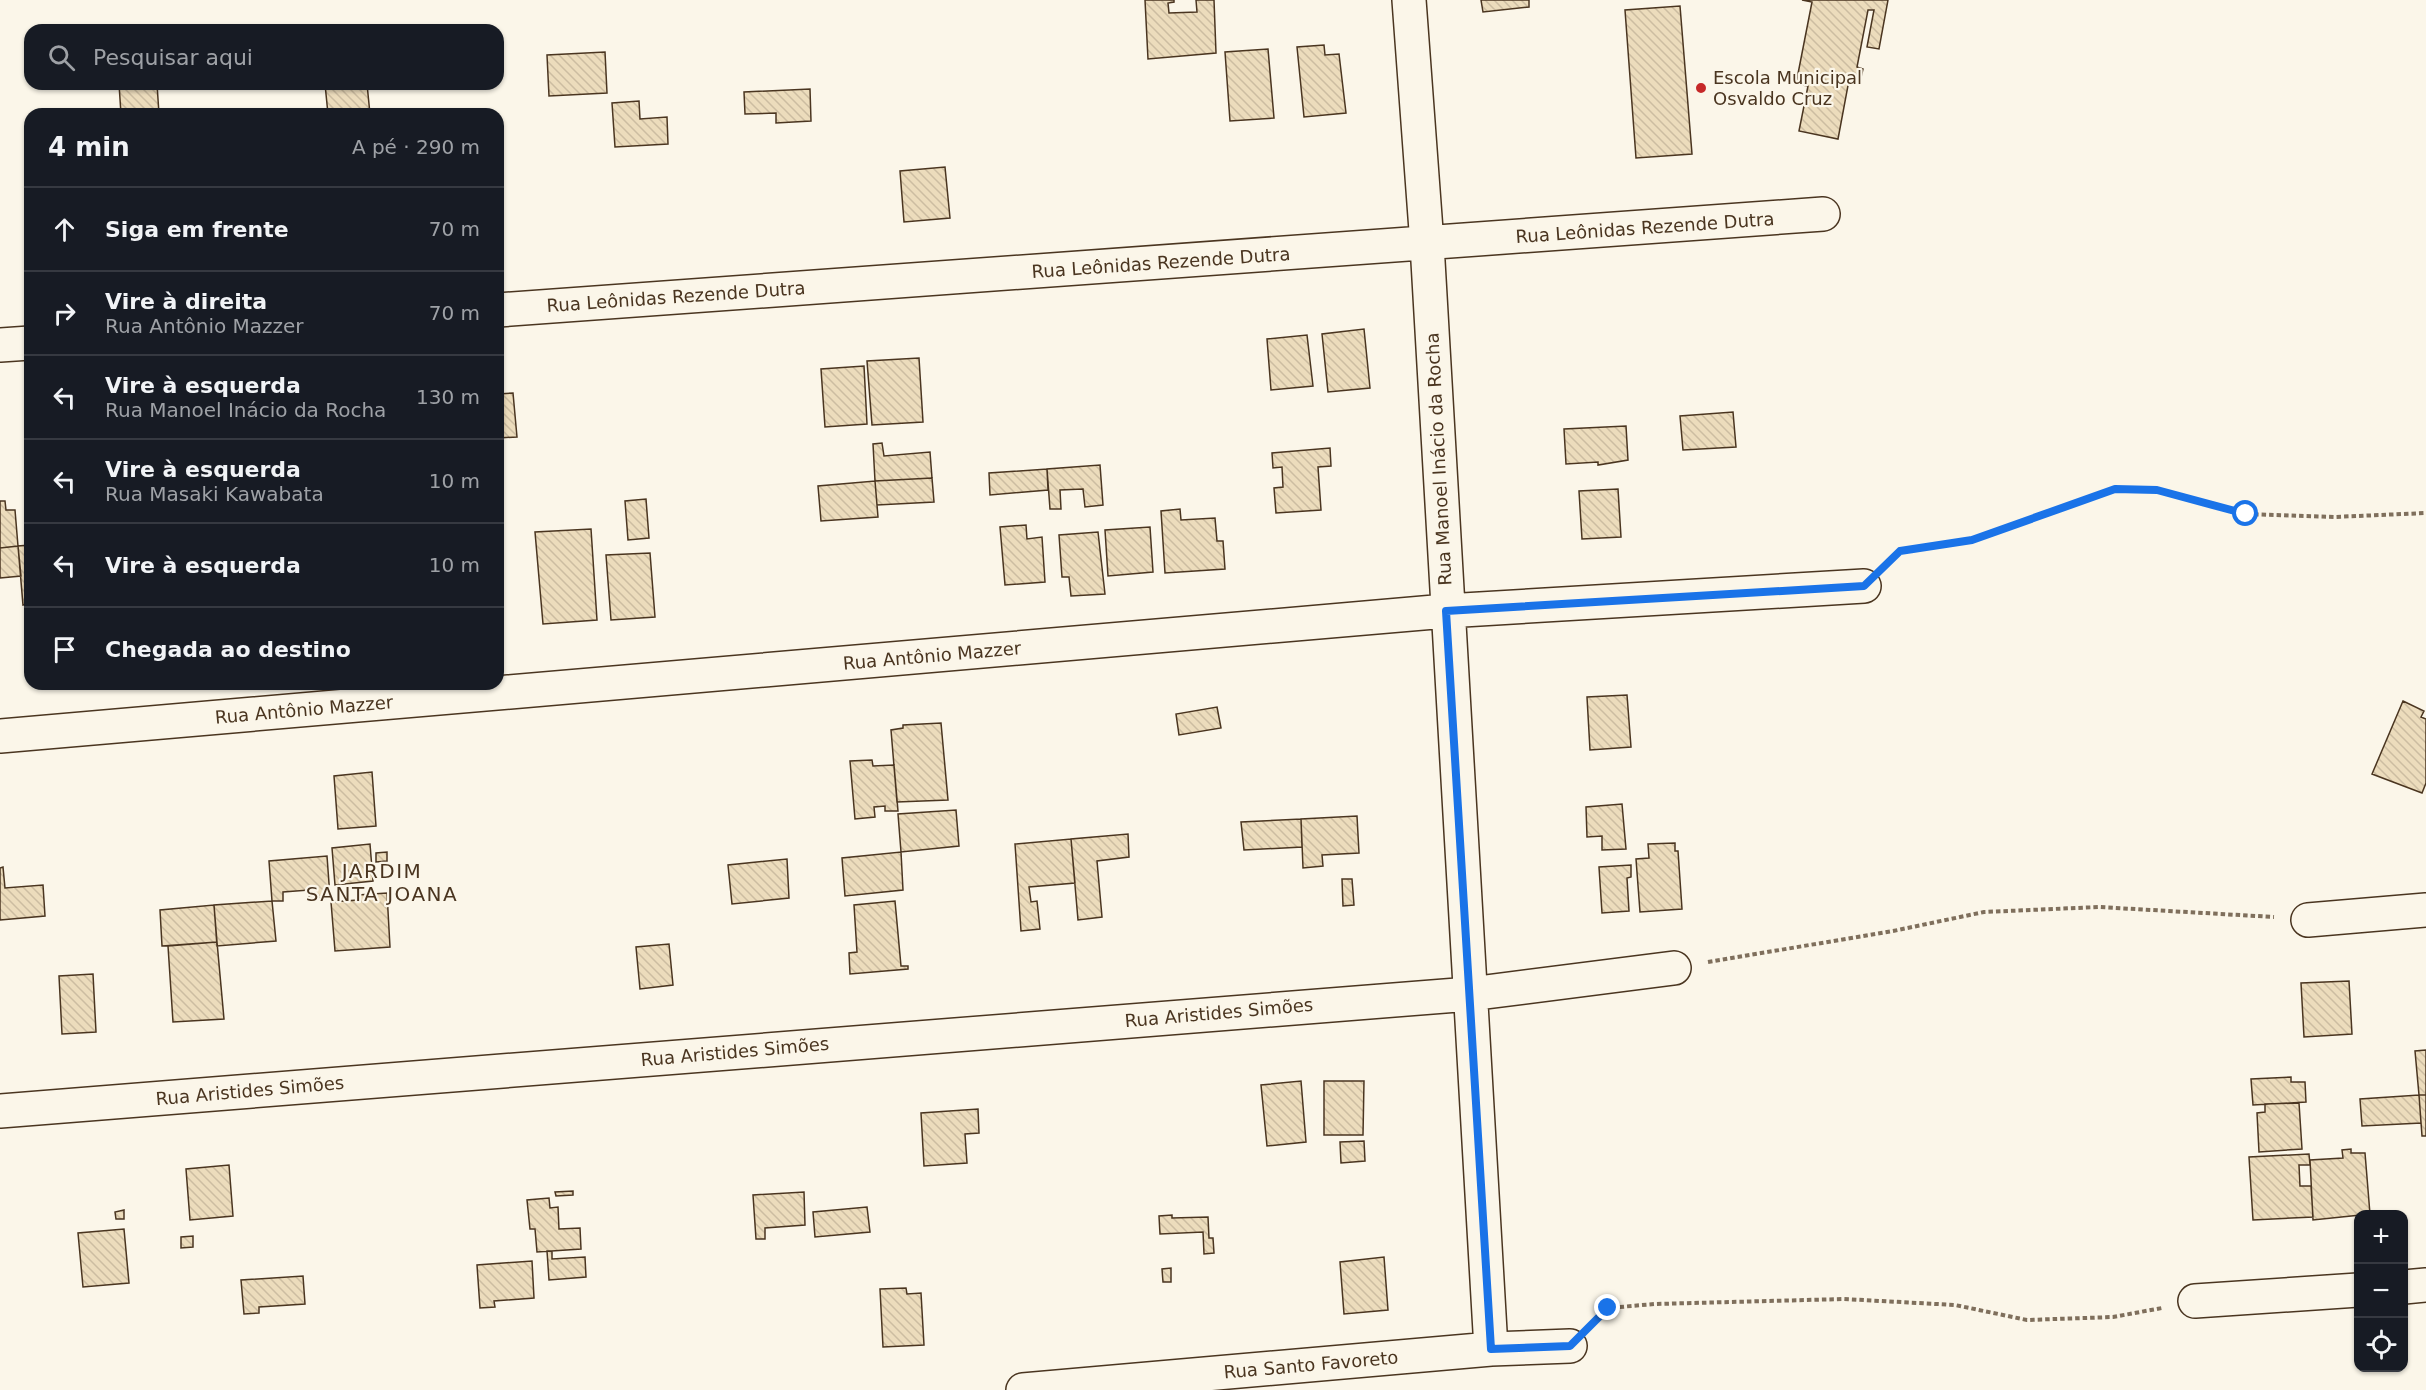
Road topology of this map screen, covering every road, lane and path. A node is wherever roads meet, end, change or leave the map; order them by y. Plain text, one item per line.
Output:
1 (1409, 0) edge
2 (1823, 214) dead end
3 (1427, 244) junction
4 (504, 310) edge
5 (24, 343) edge
6 (0, 345) edge
7 (2426, 513) edge
8 (1864, 586) joint
9 (1446, 611) junction
10 (0, 736) edge
11 (2426, 910) edge
12 (2308, 920) joint
13 (1674, 968) joint
14 (1470, 993) junction
15 (0, 1111) edge
16 (2426, 1285) edge
17 (2408, 1287) edge
18 (2354, 1290) edge
19 (2195, 1301) joint
20 (1570, 1346) joint
21 (1491, 1349) junction
22 (1023, 1390) edge

1 - 3 street, Rua Manoel Inácio da Rocha
2 - 3 street, Rua Leônidas Rezende Dutra
3 - 4 street, Rua Leônidas Rezende Dutra
3 - 9 street, Rua Manoel Inácio da Rocha
5 - 6 street
7 - 8 path
8 - 9 street, Rua Antônio Mazzer
9 - 10 street, Rua Antônio Mazzer
9 - 14 street, Rua Manoel Inácio da Rocha
11 - 12 street
12 - 13 path
13 - 14 street, Rua Aristides Simões
14 - 15 street, Rua Aristides Simões
14 - 21 street, Rua Manoel Inácio da Rocha
16 - 17 street
18 - 19 street
19 - 20 path
20 - 21 street, Rua Santo Favoreto
21 - 22 street, Rua Santo Favoreto

